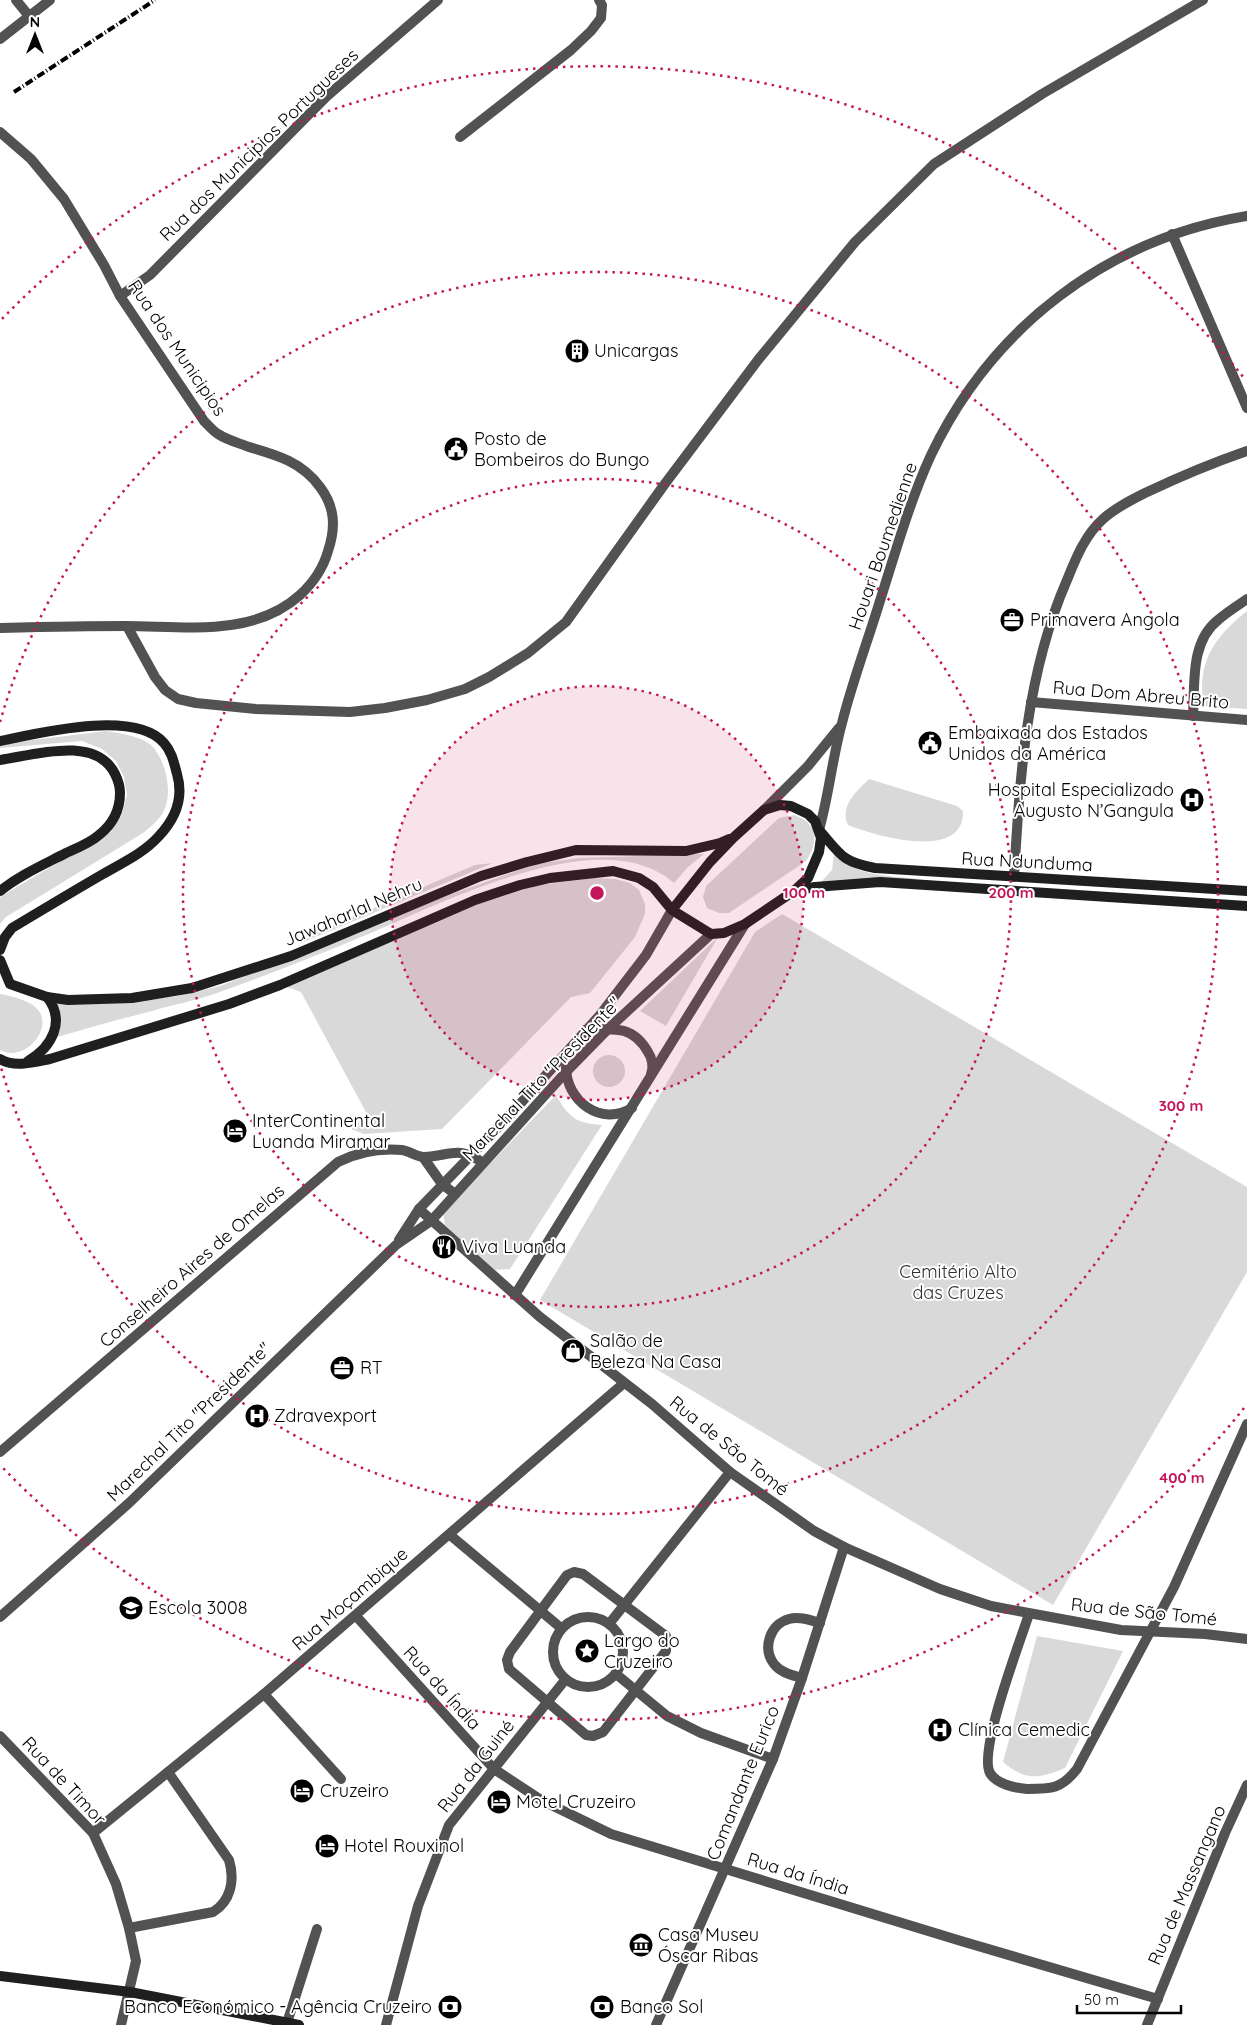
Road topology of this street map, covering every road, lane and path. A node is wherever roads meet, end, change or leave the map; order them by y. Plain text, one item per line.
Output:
1 (16, 0) edge
2 (50, 0) edge
3 (438, 0) edge
4 (599, 0) edge
5 (1203, 0) edge
6 (29, 16) junction
7 (0, 39) edge
8 (0, 132) edge
9 (460, 137) dead end
10 (1247, 216) edge
11 (1172, 234) junction
12 (120, 296) junction
13 (1247, 408) edge
14 (1247, 451) edge
15 (1247, 600) edge
16 (127, 626) junction
17 (0, 628) edge
18 (1031, 702) junction
19 (1192, 716) junction
20 (1247, 720) edge
21 (841, 725) junction
22 (0, 741) edge
23 (0, 760) edge
24 (764, 810) junction
25 (819, 830) junction
26 (733, 838) junction
27 (1014, 877) junction
28 (0, 891) edge
29 (794, 891) junction
30 (1247, 891) edge
31 (1247, 906) edge
32 (672, 910) junction
33 (745, 924) junction
34 (711, 934) junction
35 (0, 950) edge
36 (0, 960) edge
37 (5, 983) edge
38 (47, 996) junction
39 (609, 1028) junction
40 (585, 1030) junction
41 (566, 1052) junction
42 (0, 1059) edge
43 (23, 1064) junction
44 (566, 1072) junction
45 (649, 1080) junction
46 (632, 1108) junction
47 (471, 1154) junction
48 (423, 1157) junction
49 (483, 1163) junction
50 (442, 1184) junction
51 (455, 1194) junction
52 (419, 1209) junction
53 (431, 1220) junction
54 (396, 1245) junction
55 (515, 1295) junction
56 (624, 1383) junction
57 (1247, 1424) edge
58 (0, 1452) edge
59 (730, 1472) junction
60 (450, 1535) junction
61 (844, 1547) junction
62 (624, 1605) junction
63 (540, 1611) junction
64 (1029, 1614) junction
65 (356, 1616) junction
66 (0, 1617) edge
67 (820, 1623) junction
68 (609, 1624) junction
69 (562, 1628) junction
70 (1149, 1632) junction
71 (1247, 1639) edge
72 (616, 1674) junction
73 (802, 1678) junction
74 (565, 1680) junction
75 (636, 1690) junction
76 (264, 1694) junction
77 (547, 1703) junction
78 (0, 1736) edge
79 (773, 1759) junction
80 (494, 1769) junction
81 (168, 1772) junction
82 (341, 1779) dead end
83 (1247, 1785) edge
84 (93, 1833) junction
85 (725, 1868) junction
86 (129, 1928) junction
87 (317, 1929) dead end
88 (0, 1976) edge
89 (130, 1992) junction
90 (1158, 1999) junction
91 (286, 2023) junction
92 (121, 2025) edge
93 (299, 2025) edge
94 (386, 2025) edge
95 (656, 2025) edge
96 (1147, 2025) edge

1 - 6 street
2 - 6 street
3 - 12 street, Rua dos Municipios Portugueses
4 - 9 street
5 - 16 street
6 - 7 street
8 - 12 street, Rua dos Municipios
10 - 11 street, Houari Boumedienne
11 - 13 street
11 - 21 street, Houari Boumedienne
12 - 16 street, Rua dos Municipios
14 - 18 street
15 - 19 street
16 - 17 street, Rua dos Municipios
18 - 19 street, Rua Dom Abreu Brito
18 - 27 street
19 - 20 street, Rua Dom Abreu Brito
21 - 24 street
21 - 25 street, Houari Boumedienne
22 - 35 main road
23 - 28 main road
24 - 25 main road, Rua Ndunduma
24 - 26 main road
25 - 27 main road, Rua Ndunduma
25 - 29 main road
26 - 32 main road
26 - 38 main road, Jawaharlal Nehru
27 - 30 main road, Rua Ndunduma
29 - 31 main road, Rua Ndunduma
29 - 33 main road
32 - 34 main road
32 - 40 street, Marechal Tito "Presidente"
32 - 43 main road
33 - 34 main road
33 - 45 street
34 - 39 street, Marechal Tito "Presidente"
36 - 37 main road, Jawaharlal Nehru
37 - 38 main road, Jawaharlal Nehru
38 - 43 main road
39 - 40 street
39 - 44 street, Marechal Tito "Presidente"
39 - 45 street
40 - 41 street, Marechal Tito "Presidente"
41 - 44 street
41 - 47 street, Marechal Tito "Presidente"
42 - 43 main road
44 - 46 street
44 - 49 street, Marechal Tito "Presidente"
45 - 46 street
46 - 55 street
47 - 48 street
47 - 49 street
47 - 50 street, Marechal Tito "Presidente"
48 - 50 street
48 - 58 street, Conselheiro Aires de Omelas
49 - 51 street, Marechal Tito "Presidente"
50 - 51 street
50 - 52 street, Marechal Tito "Presidente"
51 - 53 street, Marechal Tito "Presidente"
52 - 53 street, Rua de São Tomé
52 - 54 street, Marechal Tito "Presidente"
53 - 54 street, Marechal Tito "Presidente"
53 - 55 street, Rua de São Tomé
54 - 66 street, Marechal Tito "Presidente"
55 - 56 street, Rua de São Tomé
56 - 59 street, Rua de São Tomé
56 - 60 street, Rua Moçambique
57 - 70 street
59 - 61 street, Rua de São Tomé
59 - 62 street
60 - 63 street
60 - 65 street, Rua Moçambique
61 - 64 street, Rua de São Tomé
61 - 67 street, Comandante Eurico
62 - 63 street
62 - 68 street
62 - 75 street
63 - 69 street
63 - 77 street
64 - 70 street, Rua de São Tomé
64 - 70 street
65 - 76 street, Rua Moçambique
65 - 80 street, Rua da Índia
67 - 73 street, Comandante Eurico
67 - 73 street
68 - 69 street
68 - 72 street
69 - 74 street
70 - 71 street, Rua de São Tomé
72 - 74 street
72 - 75 street
73 - 79 street, Comandante Eurico
74 - 77 street, Rua da Guiné
75 - 77 street
75 - 79 street
76 - 81 street, Rua Moçambique
76 - 82 street
77 - 80 street, Rua da Guiné
78 - 84 street, Rua de Timor
79 - 85 street, Comandante Eurico
80 - 85 street, Rua da Índia
80 - 94 street, Rua da Guiné
81 - 84 street, Rua Moçambique
81 - 86 street
83 - 90 street, Rua de Massangano
84 - 86 street, Rua de Timor
85 - 90 street, Rua da Índia
85 - 95 street, Comandante Eurico
86 - 89 street, Rua de Timor
87 - 91 street
88 - 89 main road
89 - 91 main road
89 - 92 street, Rua de Timor
90 - 96 street, Rua de Massangano
91 - 93 main road

